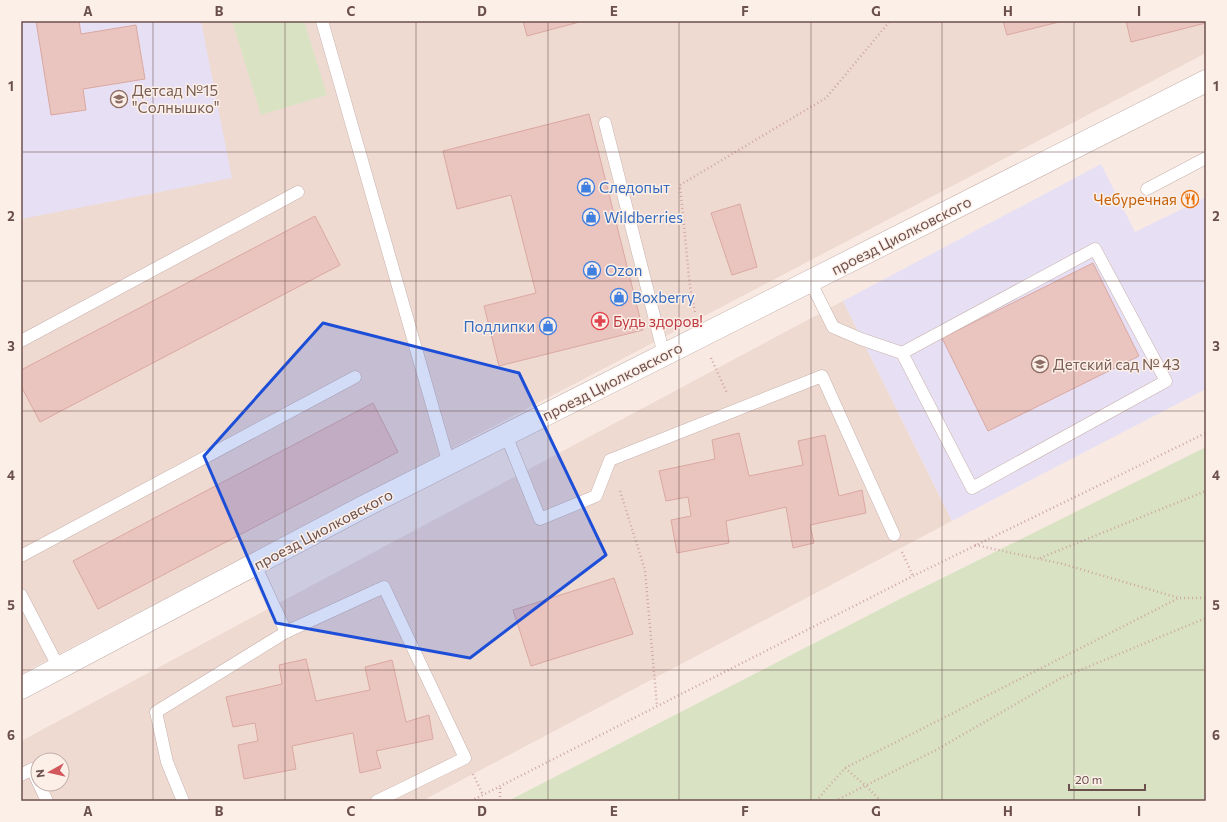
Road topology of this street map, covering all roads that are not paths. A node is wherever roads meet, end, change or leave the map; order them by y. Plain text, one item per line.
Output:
1 (322, 21) edge
2 (1206, 81) edge
3 (605, 123) dead end
4 (1206, 158) edge
5 (1147, 189) dead end
6 (298, 192) dead end
7 (810, 281) junction
8 (21, 340) edge
9 (902, 353) junction
10 (664, 355) junction
11 (355, 377) dead end
12 (506, 435) junction
13 (449, 464) junction
14 (894, 535) road end
15 (21, 556) edge
16 (255, 565) junction
17 (21, 595) edge
18 (286, 632) junction
19 (59, 668) junction
20 (21, 688) edge
21 (30, 770) edge
22 (21, 775) edge
23 (184, 801) edge
24 (376, 801) edge

1 - 13 lane
2 - 7 street, проезд Циолковского
3 - 10 lane
4 - 5 lane
6 - 8 lane
7 - 9 lane
7 - 10 street, проезд Циолковского
9 - 9 lane
10 - 12 street, проезд Циолковского
11 - 15 lane
12 - 13 street, проезд Циолковского
12 - 14 lane
13 - 16 street, проезд Циолковского
16 - 18 lane
16 - 19 street, проезд Циолковского
17 - 19 lane
18 - 23 lane
18 - 24 lane
19 - 20 street, проезд Циолковского
21 - 22 lane

